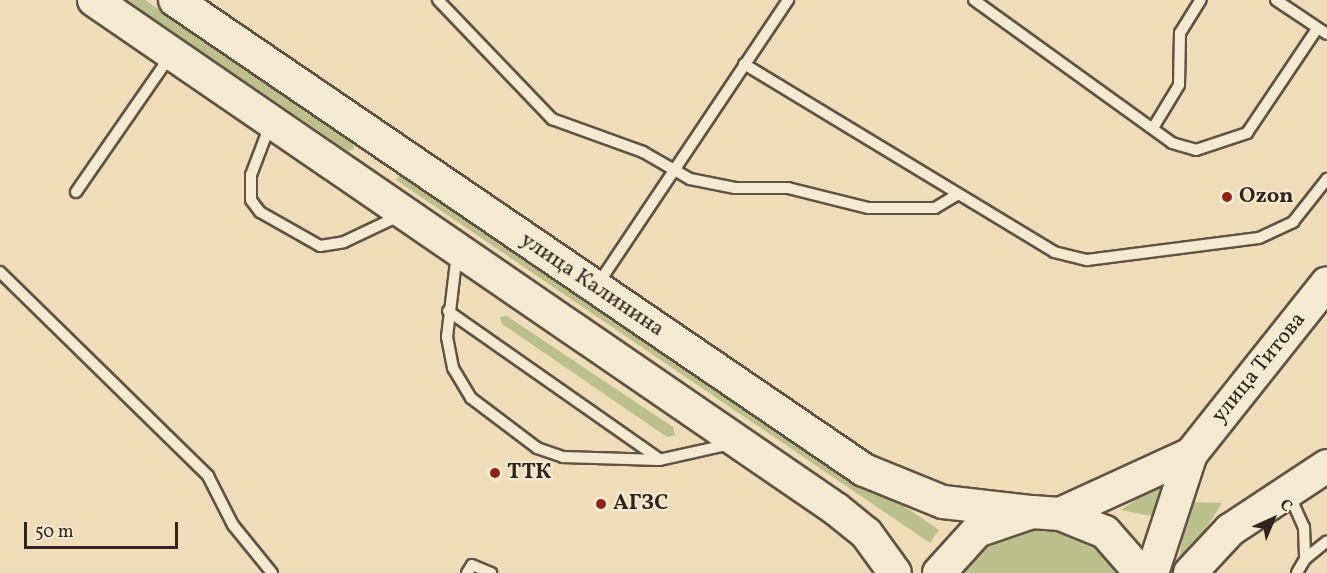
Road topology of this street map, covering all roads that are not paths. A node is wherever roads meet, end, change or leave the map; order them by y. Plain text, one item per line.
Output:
1 (94, 0) edge
2 (175, 0) edge
3 (438, 0) edge
4 (788, 0) edge
5 (974, 0) edge
6 (1201, 0) edge
7 (1276, 0) edge
8 (1322, 32) edge
9 (172, 54) junction
10 (744, 64) junction
11 (271, 122) junction
12 (1153, 128) junction
13 (381, 141) junction
14 (675, 168) junction
15 (1327, 178) edge
16 (355, 179) junction
17 (76, 192) dead end
18 (957, 195) junction
19 (405, 213) junction
20 (457, 250) junction
21 (0, 272) edge
22 (1326, 286) edge
23 (596, 288) junction
24 (448, 310) junction
25 (738, 442) junction
26 (1191, 454) junction
27 (659, 460) junction
28 (1327, 466) edge
29 (1287, 491) junction
30 (1046, 513) junction
31 (1327, 541) edge
32 (1305, 559) junction
33 (272, 573) edge
34 (467, 573) edge
35 (491, 573) edge
36 (895, 573) edge
37 (939, 573) edge
38 (1142, 573) edge
39 (1152, 573) edge
40 (1190, 573) edge
41 (1297, 573) edge

1 - 9 main road, улица Калинина
2 - 13 main road, улица Калинина
3 - 14 lane
4 - 10 lane
5 - 12 lane
6 - 12 lane
7 - 8 lane
8 - 12 lane
9 - 11 main road, улица Калинина
9 - 17 lane
10 - 14 lane
10 - 18 lane
11 - 16 main road, улица Калинина
11 - 19 lane
13 - 16 main road
13 - 23 main road, улица Калинина
14 - 18 lane
14 - 23 lane
15 - 18 lane
16 - 19 main road, улица Калинина
19 - 20 main road, улица Калинина
20 - 24 lane
20 - 25 main road, улица Калинина
21 - 33 lane
22 - 26 main road, улица Титова
23 - 30 main road, улица Калинина
24 - 27 lane
24 - 27 lane
25 - 27 lane
25 - 36 main road, улица Калинина
26 - 30 main road, улица Титова
26 - 39 main road, улица Титова
28 - 29 main road
29 - 32 lane
29 - 40 main road
30 - 37 main road, улица Титова
30 - 38 main road, улица Калинина
31 - 32 lane
32 - 41 lane
34 - 35 lane

